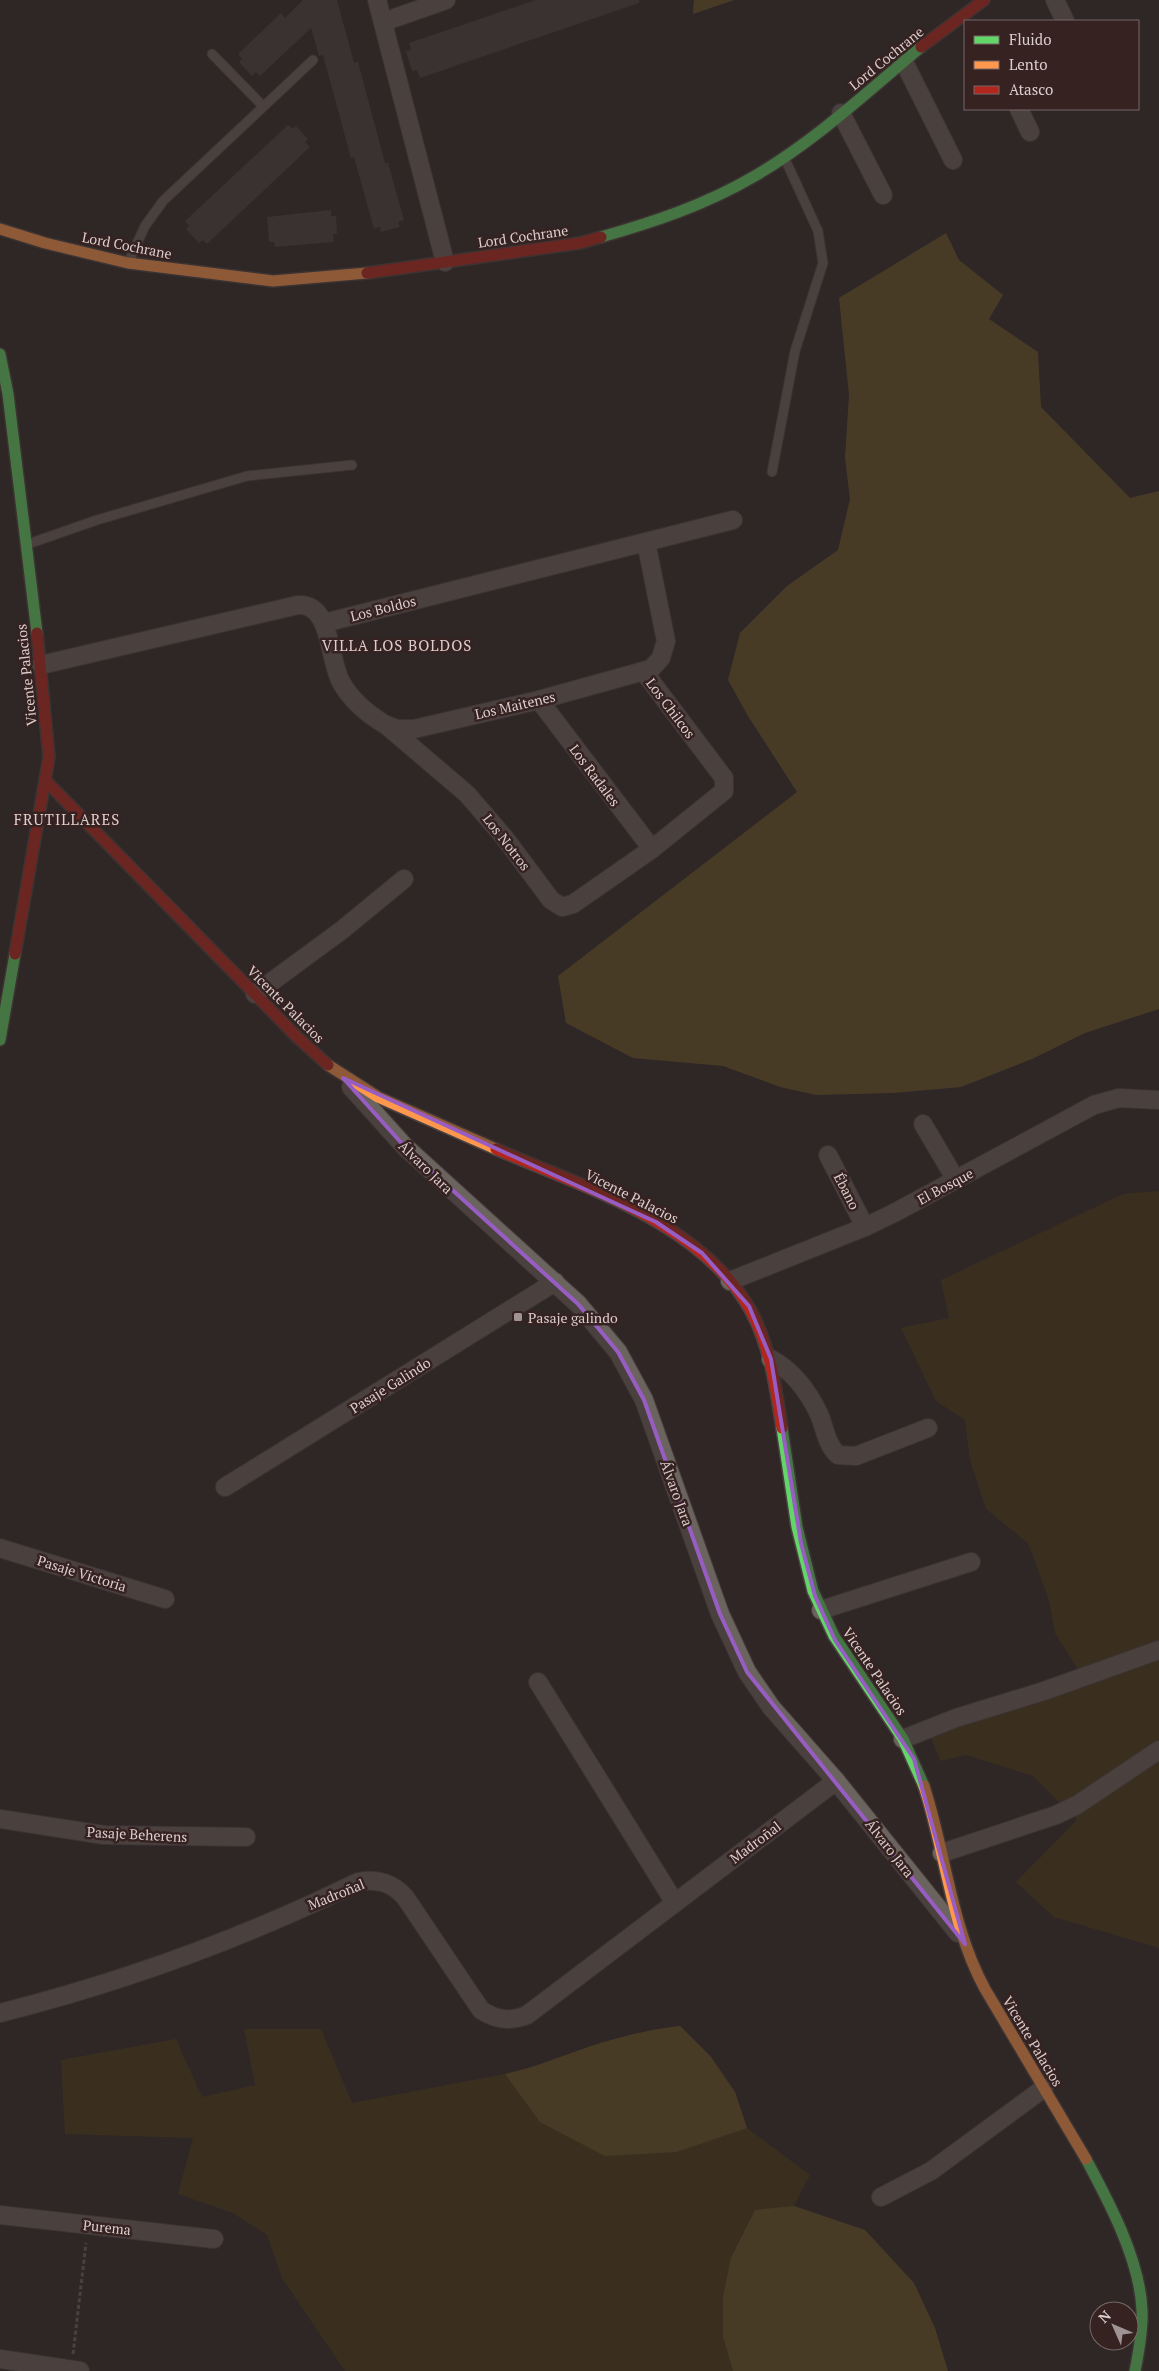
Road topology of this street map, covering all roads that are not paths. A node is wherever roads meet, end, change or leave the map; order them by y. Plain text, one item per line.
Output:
1 (377, 0) edge
2 (446, 0) edge
3 (1055, 0) edge
4 (977, 10) edge
5 (1065, 20) edge
6 (383, 22) junction
7 (212, 54) dead end
8 (313, 60) dead end
9 (904, 62) junction
10 (263, 106) junction
11 (1019, 110) edge
12 (841, 113) junction
13 (1030, 132) dead end
14 (784, 158) junction
15 (953, 160) dead end
16 (883, 195) dead end
17 (0, 229) edge
18 (445, 262) junction
19 (128, 263) junction
20 (0, 355) edge
21 (352, 465) dead end
22 (772, 472) dead end
23 (733, 520) dead end
24 (646, 542) junction
25 (26, 544) junction
26 (324, 623) junction
27 (41, 665) junction
28 (644, 672) junction
29 (539, 700) junction
30 (386, 725) junction
31 (45, 780) junction
32 (726, 786) joint
33 (652, 850) junction
34 (404, 879) dead end
35 (255, 994) junction
36 (0, 1039) edge
37 (344, 1078) junction
38 (1159, 1100) edge
39 (923, 1124) dead end
40 (828, 1155) dead end
41 (956, 1180) junction
42 (865, 1227) junction
43 (730, 1281) junction
44 (556, 1282) junction
45 (771, 1359) junction
46 (928, 1428) dead end
47 (225, 1487) dead end
48 (0, 1548) edge
49 (971, 1562) dead end
50 (164, 1598) dead end
51 (820, 1610) junction
52 (1159, 1650) edge
53 (538, 1682) dead end
54 (903, 1739) junction
55 (1159, 1750) edge
56 (836, 1781) junction
57 (0, 1819) edge
58 (246, 1837) dead end
59 (942, 1853) junction
60 (675, 1903) junction
61 (965, 1944) junction
62 (0, 2013) edge
63 (1044, 2088) junction
64 (881, 2196) dead end
65 (0, 2215) edge
66 (214, 2239) dead end
67 (0, 2359) edge
68 (27, 2367) edge
69 (76, 2370) edge
70 (1135, 2371) edge

1 - 6 street
2 - 6 street
3 - 5 street
4 - 9 main road, Lord Cochrane
6 - 18 street
7 - 10 lane
8 - 10 lane
9 - 12 main road, Lord Cochrane
9 - 15 street
10 - 19 lane
11 - 13 street
12 - 14 main road, Lord Cochrane
12 - 16 street
14 - 18 main road, Lord Cochrane
14 - 22 lane
17 - 19 main road, Lord Cochrane
18 - 19 main road, Lord Cochrane
20 - 25 main road, Vicente Palacios
21 - 25 lane
23 - 24 street, Los Boldos
24 - 26 street, Los Boldos
24 - 28 street, Los Chilcos
25 - 27 main road, Vicente Palacios
26 - 27 street
26 - 30 street, Los Notros
27 - 31 main road, Vicente Palacios
28 - 29 street, Los Maitenes
28 - 32 street, Los Chilcos
29 - 30 street, Los Maitenes
29 - 33 street, Los Radales
30 - 33 street, Los Notros
31 - 35 main road, Vicente Palacios
31 - 36 main road
32 - 33 street, Los Notros
34 - 35 street
35 - 37 main road, Vicente Palacios
37 - 43 main road, Vicente Palacios
37 - 44 street, Álvaro Jara
38 - 41 street, El Bosque
39 - 41 street
40 - 42 street, Ébano
41 - 42 street, El Bosque
42 - 43 street, El Bosque
43 - 45 main road, Vicente Palacios
44 - 47 street, Pasaje Galindo
44 - 56 street, Álvaro Jara
45 - 46 street
45 - 51 main road, Vicente Palacios
48 - 50 street, Pasaje Victoria
49 - 51 street
51 - 54 main road, Vicente Palacios
52 - 54 street
53 - 60 street
54 - 59 main road, Vicente Palacios
55 - 59 street
56 - 60 street, Madroñal
56 - 61 street, Álvaro Jara
57 - 58 street, Pasaje Beherens
59 - 61 main road, Vicente Palacios
60 - 62 street, Madroñal
61 - 63 main road, Vicente Palacios
63 - 64 street
63 - 70 main road, Vicente Palacios
65 - 66 street, Purema
67 - 68 street
68 - 69 street

